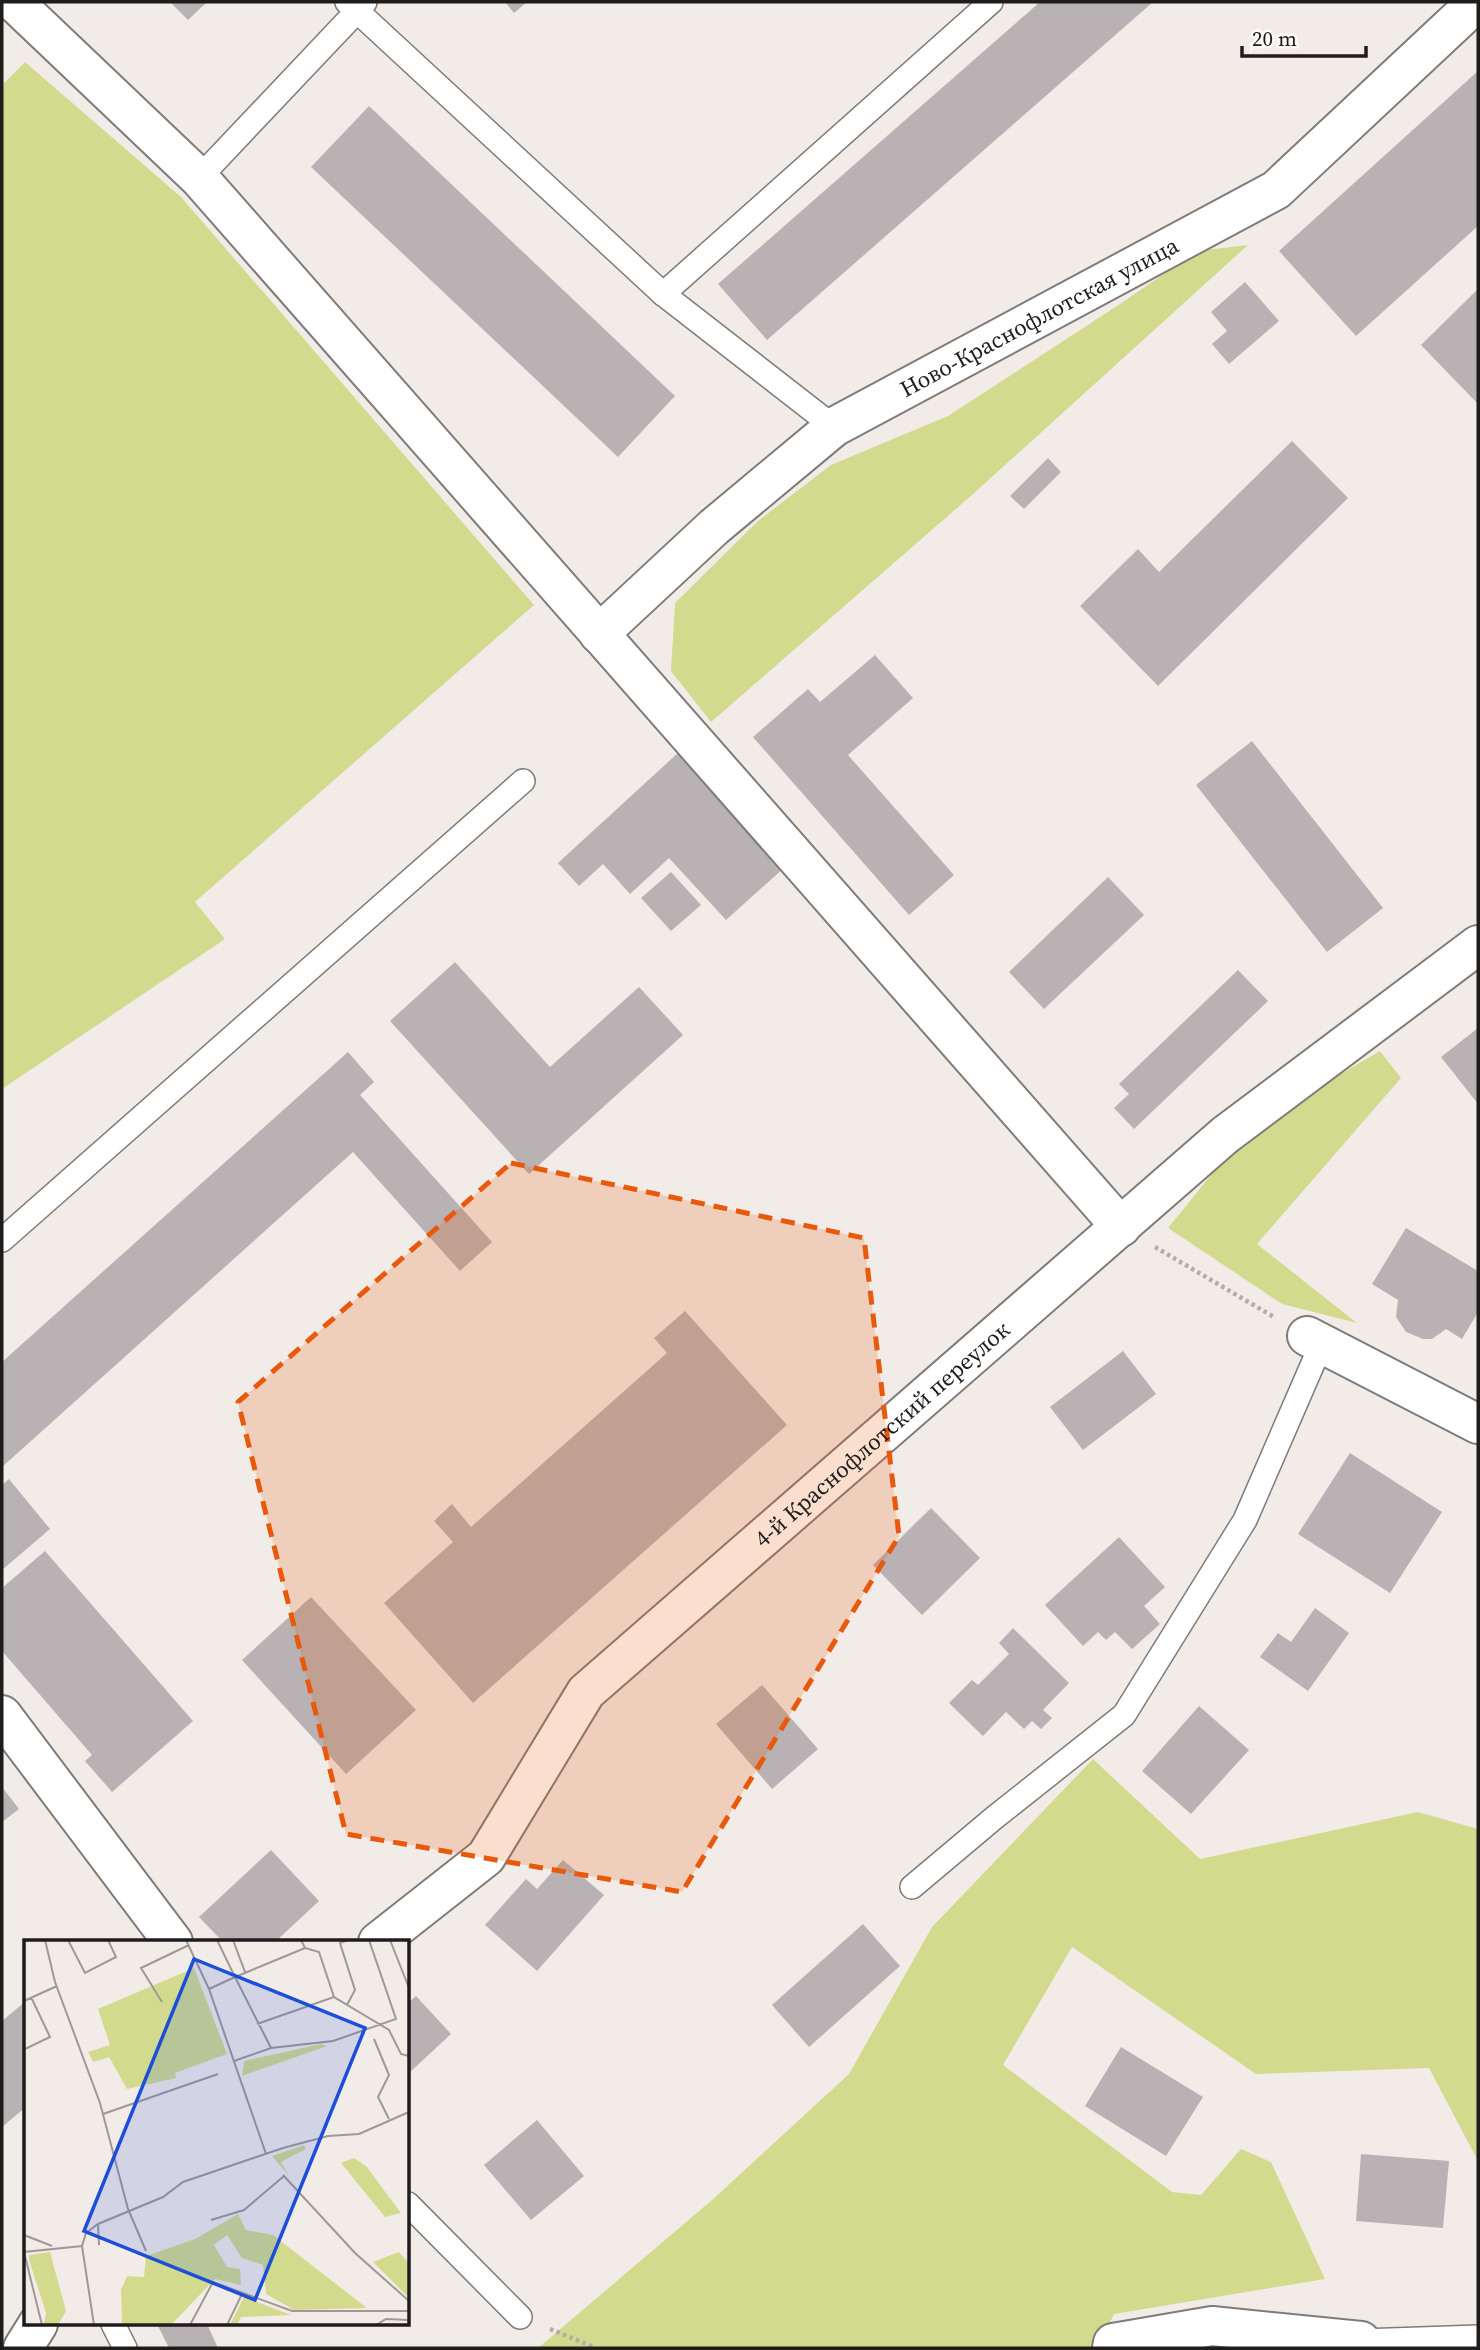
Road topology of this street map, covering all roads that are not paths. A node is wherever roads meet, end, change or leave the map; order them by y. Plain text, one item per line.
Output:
1 (14, 2) edge
2 (991, 2) edge
3 (1477, 2) edge
4 (356, 5) edge
5 (199, 178) junction
6 (663, 294) junction
7 (834, 427) junction
8 (598, 634) junction
9 (523, 781) dead end
10 (1478, 945) edge
11 (1121, 1227) junction
12 (2, 1240) edge
13 (1314, 1340) joint
14 (1478, 1424) edge
15 (2, 1715) edge
16 (912, 1887) dead end
17 (171, 1940) edge
18 (381, 1940) edge
19 (410, 2206) edge
20 (520, 2317) road end
21 (37, 2326) edge
22 (114, 2326) edge
23 (1478, 2337) edge
24 (1360, 2345) edge
25 (23, 2348) edge
26 (125, 2348) edge
27 (1112, 2348) edge

1 - 5 street
2 - 6 lane
3 - 7 street, Ново-Краснофлотская улица
4 - 5 lane
4 - 6 lane
5 - 8 street
6 - 7 lane
7 - 8 street, Ново-Краснофлотская улица
8 - 11 street
9 - 12 lane
10 - 11 street, 4-й Краснофлотский переулок
11 - 18 street, 4-й Краснофлотский переулок
13 - 14 street
13 - 16 lane
15 - 17 street
19 - 20 lane
21 - 25 street
22 - 26 lane
23 - 24 lane
24 - 27 street

